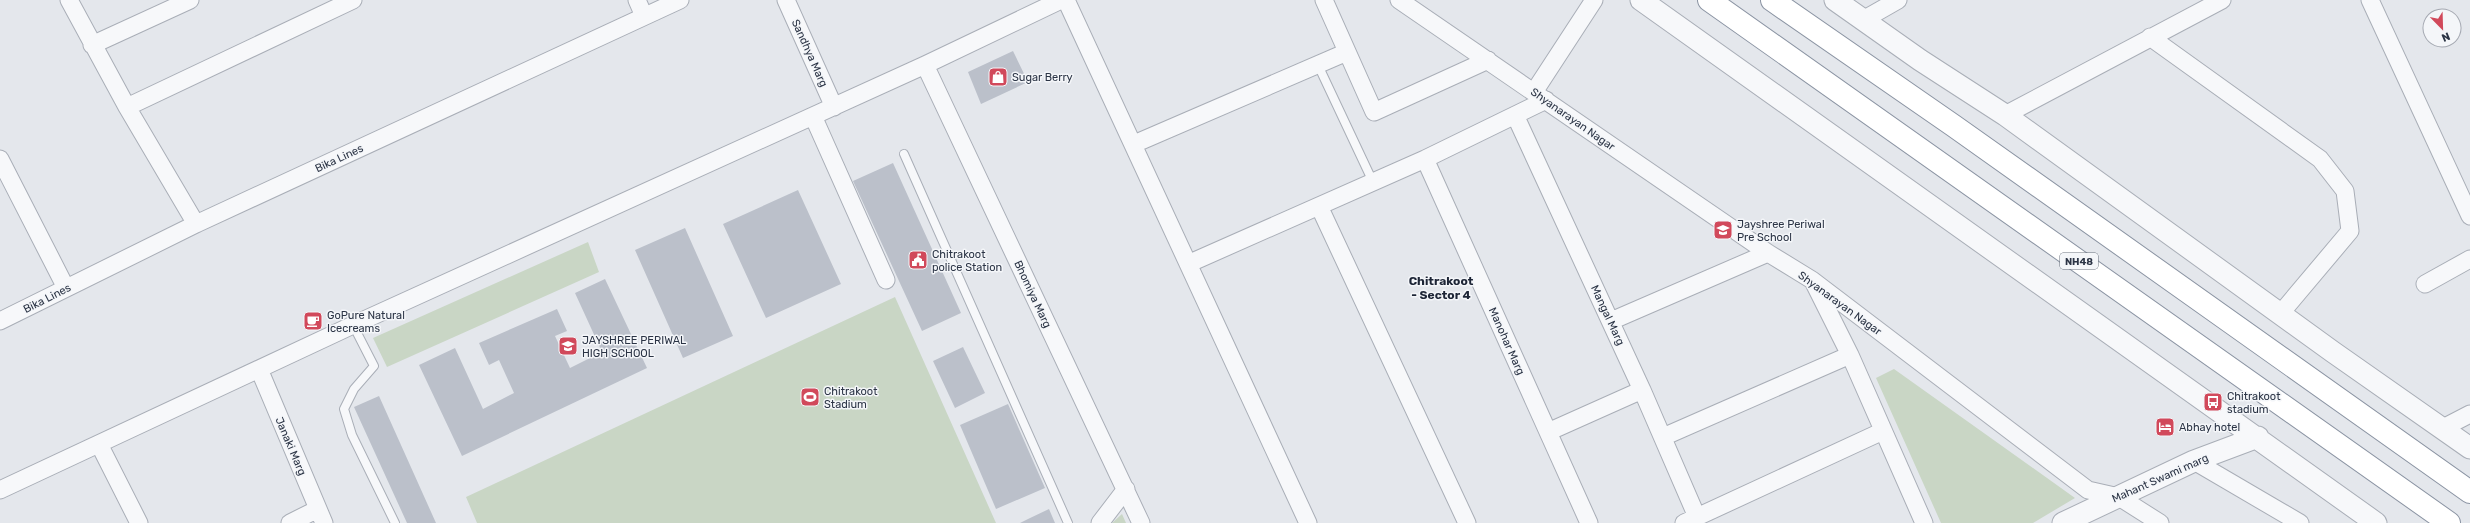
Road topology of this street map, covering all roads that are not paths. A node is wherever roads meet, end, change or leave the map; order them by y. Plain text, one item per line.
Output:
1 (69, 0) edge
2 (190, 0) edge
3 (353, 0) edge
4 (637, 0) edge
5 (680, 0) edge
6 (786, 0) edge
7 (1061, 0) edge
8 (1066, 0) edge
9 (1324, 0) edge
10 (1399, 0) edge
11 (1594, 0) edge
12 (1641, 0) edge
13 (1709, 0) edge
14 (1772, 0) edge
15 (1835, 0) edge
16 (1898, 0) edge
17 (2222, 0) edge
18 (2370, 0) edge
19 (644, 16) junction
20 (1863, 20) junction
21 (2150, 37) junction
22 (92, 45) junction
23 (1347, 52) junction
24 (1488, 60) junction
25 (925, 65) junction
26 (1318, 65) junction
27 (1540, 96) junction
28 (834, 106) junction
29 (127, 107) junction
30 (1515, 115) junction
31 (2005, 115) junction
32 (813, 116) junction
33 (1134, 144) junction
34 (904, 154) dead end
35 (1425, 158) junction
36 (0, 159) edge
37 (1373, 182) junction
38 (1319, 206) junction
39 (2470, 216) edge
40 (196, 224) junction
41 (1768, 253) junction
42 (2470, 259) edge
43 (1190, 263) junction
44 (886, 280) dead end
45 (1812, 280) junction
46 (2425, 284) dead end
47 (66, 288) junction
48 (2281, 314) junction
49 (1611, 320) junction
50 (0, 321) edge
51 (353, 325) junction
52 (1850, 355) junction
53 (259, 369) junction
54 (1642, 390) junction
55 (2470, 414) edge
56 (2443, 428) junction
57 (1883, 431) junction
58 (1548, 432) junction
59 (1663, 437) junction
60 (2258, 437) junction
61 (99, 444) junction
62 (2470, 448) edge
63 (2194, 461) junction
64 (1126, 489) junction
65 (0, 490) edge
66 (2470, 492) edge
67 (2119, 497) junction
68 (321, 516) edge
69 (1690, 520) edge
70 (139, 523) edge
71 (290, 523) edge
72 (395, 523) edge
73 (1068, 523) edge
74 (1100, 523) edge
75 (1141, 523) edge
76 (1308, 523) edge
77 (1467, 523) edge
78 (1589, 523) edge
79 (1924, 523) edge
80 (2063, 523) edge
81 (2160, 523) edge
82 (2300, 523) edge
83 (2376, 523) edge
84 (2449, 523) edge

1 - 22 street
2 - 22 street
3 - 29 street
4 - 19 street
5 - 19 street, Bika Lines
6 - 28 street, Sandhya Marg
7 - 25 street
8 - 33 street
9 - 23 street
10 - 24 street, Shyanarayan Nagar
11 - 27 street
12 - 60 street
13 - 84 highway, NH48
14 - 66 highway
15 - 20 street
16 - 20 street
17 - 21 street
18 - 39 street
19 - 40 street, Bika Lines
20 - 31 street
21 - 31 street
21 - 48 street
22 - 29 street
23 - 24 street
23 - 26 street
24 - 27 street, Shyanarayan Nagar
25 - 28 street
25 - 64 street, Bhomiya Marg
26 - 33 street
26 - 37 lane
27 - 30 street
27 - 41 street, Shyanarayan Nagar
28 - 32 street
29 - 40 street
30 - 35 street
30 - 49 street, Mangal Marg
31 - 48 street
32 - 44 street
32 - 51 street
33 - 43 street
34 - 73 lane
35 - 37 street
35 - 58 street, Manohar Marg
36 - 47 street
37 - 38 street
38 - 43 street
38 - 77 street
40 - 47 street, Bika Lines
41 - 45 street, Shyanarayan Nagar
41 - 49 street
42 - 46 street
43 - 76 street
45 - 52 street
45 - 67 street, Shyanarayan Nagar
47 - 50 street, Bika Lines
48 - 56 street
49 - 54 street, Mangal Marg
51 - 53 street
51 - 72 lane
52 - 57 street
52 - 59 street
53 - 61 street
53 - 68 street, Janaki Marg
54 - 58 street
54 - 59 street, Mangal Marg
55 - 56 street
56 - 62 street
57 - 69 street
57 - 79 street
58 - 78 street, Manohar Marg
59 - 69 street, Mangal Marg
60 - 63 street, Mahant Swami marg
60 - 83 street
61 - 65 street
61 - 70 street
63 - 67 street, Mahant Swami marg
63 - 82 street
64 - 74 street
64 - 75 street, Bhomiya Marg
67 - 80 street, Mahant Swami marg
67 - 81 street, Shyanarayan Nagar
68 - 71 street

